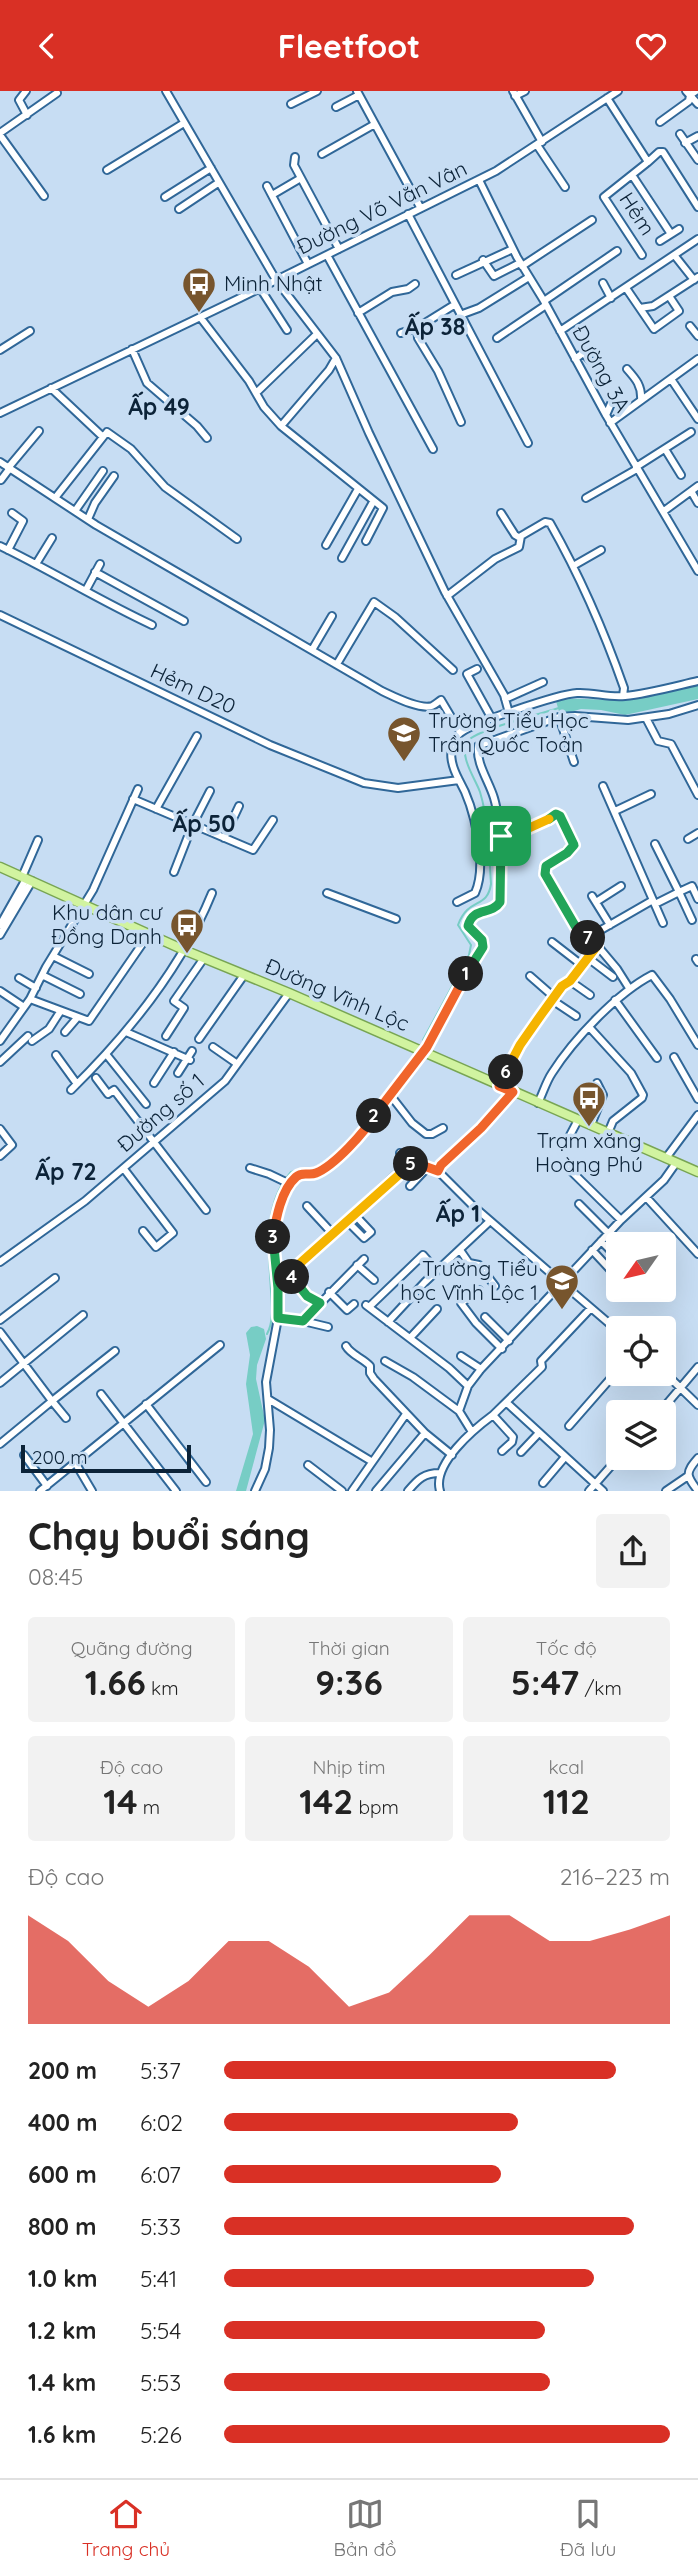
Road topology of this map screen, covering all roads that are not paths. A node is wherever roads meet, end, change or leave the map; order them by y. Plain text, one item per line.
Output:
1 (26, 91) edge
2 (166, 91) edge
3 (317, 91) edge
4 (525, 91) edge
5 (618, 91) edge
6 (691, 92) edge
7 (57, 93) dead end
8 (358, 93) edge
9 (514, 94) edge
10 (607, 98) junction
11 (291, 104) dead end
12 (698, 104) edge
13 (335, 107) dead end
14 (27, 115) junction
15 (660, 122) dead end
16 (184, 123) junction
17 (375, 124) junction
18 (0, 134) edge
19 (680, 134) dead end
20 (698, 136) edge
21 (540, 143) junction
22 (685, 143) junction
23 (322, 154) dead end
24 (295, 157) dead end
25 (698, 160) edge
26 (648, 162) junction
27 (211, 168) junction
28 (107, 170) dead end
29 (632, 175) junction
30 (301, 178) junction
31 (478, 180) junction
32 (218, 183) junction
33 (267, 186) dead end
34 (565, 187) dead end
35 (272, 195) junction
36 (44, 197) dead end
37 (165, 197) dead end
38 (421, 207) junction
39 (698, 207) edge
40 (179, 209) dead end
41 (408, 214) junction
42 (592, 220) dead end
43 (679, 229) dead end
44 (671, 233) junction
45 (698, 239) edge
46 (660, 241) dead end
47 (339, 249) junction
48 (513, 249) junction
49 (617, 251) dead end
50 (327, 255) junction
51 (642, 255) dead end
52 (675, 256) junction
53 (483, 260) junction
54 (309, 264) junction
55 (521, 264) junction
56 (456, 275) dead end
57 (529, 277) junction
58 (696, 279) edge
59 (276, 280) junction
60 (603, 283) dead end
61 (415, 284) dead end
62 (260, 288) junction
63 (626, 288) junction
64 (669, 296) junction
65 (611, 298) junction
66 (545, 303) junction
67 (454, 306) junction
68 (640, 308) junction
69 (358, 313) junction
70 (460, 315) junction
71 (200, 317) junction
72 (690, 326) dead end
73 (417, 328) junction
74 (288, 330) dead end
75 (30, 331) dead end
76 (560, 331) junction
77 (401, 333) dead end
78 (317, 334) junction
79 (698, 336) edge
80 (497, 338) dead end
81 (132, 349) junction
82 (0, 350) edge
83 (336, 358) junction
84 (575, 359) junction
85 (698, 359) edge
86 (590, 360) dead end
87 (627, 369) dead end
88 (644, 375) dead end
89 (671, 379) junction
90 (636, 380) junction
91 (51, 388) junction
92 (256, 393) junction
93 (613, 399) dead end
94 (641, 400) junction
95 (0, 413) edge
96 (606, 415) junction
97 (698, 419) edge
98 (461, 422) dead end
99 (610, 422) junction
100 (281, 426) junction
101 (39, 431) dead end
102 (691, 432) dead end
103 (103, 437) junction
104 (207, 438) dead end
105 (528, 443) dead end
106 (433, 449) dead end
107 (665, 449) junction
108 (0, 462) edge
109 (9, 468) junction
110 (636, 468) junction
111 (103, 471) dead end
112 (681, 475) dead end
113 (114, 476) dead end
114 (1, 480) edge
115 (698, 486) edge
116 (358, 489) junction
117 (691, 491) junction
118 (55, 498) junction
119 (586, 498) dead end
120 (373, 502) junction
121 (698, 503) edge
122 (75, 511) junction
123 (664, 511) junction
124 (12, 513) dead end
125 (501, 513) dead end
126 (88, 519) junction
127 (52, 538) dead end
128 (520, 538) junction
129 (237, 540) dead end
130 (366, 541) dead end
131 (326, 545) dead end
132 (0, 546) edge
133 (8, 550) junction
134 (601, 550) dead end
135 (342, 558) dead end
136 (36, 564) junction
137 (100, 564) dead end
138 (573, 566) junction
139 (698, 571) edge
140 (95, 572) junction
141 (86, 590) junction
142 (447, 596) junction
143 (0, 615) edge
144 (332, 616) dead end
145 (184, 621) dead end
146 (152, 625) dead end
147 (312, 650) junction
148 (337, 664) junction
149 (477, 669) dead end
150 (453, 670) dead end
151 (698, 681) edge
152 (543, 682) dead end
153 (623, 696) junction
154 (505, 699) junction
155 (698, 705) edge
156 (509, 713) junction
157 (559, 717) junction
158 (646, 718) junction
159 (492, 719) junction
160 (460, 732) junction
161 (197, 736) dead end
162 (574, 762) dead end
163 (459, 780) junction
164 (603, 786) dead end
165 (138, 789) dead end
166 (210, 790) dead end
167 (652, 794) dead end
168 (698, 795) edge
169 (133, 799) junction
170 (239, 806) dead end
171 (156, 809) junction
172 (615, 811) junction
173 (273, 820) dead end
174 (192, 825) junction
175 (698, 833) edge
176 (501, 836) junction
177 (224, 838) junction
178 (688, 839) dead end
179 (38, 840) dead end
180 (655, 844) dead end
181 (0, 867) edge
182 (174, 872) dead end
183 (27, 879) junction
184 (621, 886) dead end
185 (679, 892) junction
186 (212, 893) dead end
187 (327, 893) dead end
188 (698, 899) edge
189 (457, 902) dead end
190 (654, 902) junction
191 (84, 903) junction
192 (396, 919) dead end
193 (692, 920) dead end
194 (663, 923) dead end
195 (0, 925) edge
196 (610, 925) junction
197 (149, 934) junction
198 (0, 935) edge
199 (590, 937) junction
200 (552, 942) dead end
201 (597, 946) junction
202 (184, 950) junction
203 (52, 956) junction
204 (204, 958) junction
205 (588, 958) junction
206 (583, 966) junction
207 (89, 974) dead end
208 (42, 975) junction
209 (244, 975) junction
210 (530, 976) dead end
211 (613, 977) dead end
212 (19, 978) dead end
213 (570, 981) junction
214 (36, 988) junction
215 (629, 988) junction
216 (0, 991) edge
217 (289, 993) junction
218 (80, 994) dead end
219 (590, 995) dead end
220 (30, 999) junction
221 (553, 999) junction
222 (615, 1000) junction
223 (24, 1007) junction
224 (60, 1012) junction
225 (576, 1016) dead end
226 (77, 1018) junction
227 (590, 1028) junction
228 (128, 1029) junction
229 (65, 1032) dead end
230 (166, 1036) dead end
231 (199, 1039) dead end
232 (0, 1041) edge
233 (698, 1045) edge
234 (213, 1047) dead end
235 (191, 1051) dead end
236 (174, 1052) junction
237 (423, 1052) junction
238 (106, 1054) junction
239 (56, 1055) dead end
240 (674, 1057) dead end
241 (657, 1058) dead end
242 (189, 1059) junction
243 (0, 1062) edge
244 (236, 1063) junction
245 (178, 1073) dead end
246 (96, 1078) dead end
247 (154, 1083) dead end
248 (597, 1083) dead end
249 (77, 1084) junction
250 (499, 1086) junction
251 (71, 1090) dead end
252 (513, 1092) junction
253 (391, 1096) junction
254 (698, 1099) edge
255 (538, 1103) junction
256 (146, 1104) dead end
257 (698, 1115) edge
258 (578, 1120) junction
259 (591, 1125) junction
260 (443, 1128) dead end
261 (0, 1129) edge
262 (608, 1133) junction
263 (568, 1139) dead end
264 (154, 1143) junction
265 (400, 1153) dead end
266 (0, 1156) edge
267 (666, 1158) junction
268 (413, 1162) junction
269 (676, 1163) junction
270 (250, 1168) dead end
271 (427, 1168) junction
272 (568, 1168) dead end
273 (124, 1169) junction
274 (438, 1171) junction
275 (698, 1172) edge
276 (285, 1182) junction
277 (410, 1186) dead end
278 (646, 1197) junction
279 (579, 1203) dead end
280 (307, 1206) dead end
281 (206, 1210) dead end
282 (354, 1214) junction
283 (621, 1220) junction
284 (347, 1221) junction
285 (490, 1221) junction
286 (143, 1231) dead end
287 (607, 1232) edge
288 (609, 1232) edge
289 (332, 1233) junction
290 (606, 1235) edge
291 (601, 1241) junction
292 (606, 1246) edge
293 (460, 1250) junction
294 (592, 1250) junction
295 (698, 1254) edge
296 (364, 1259) dead end
297 (0, 1262) edge
298 (357, 1265) junction
299 (606, 1265) edge
300 (437, 1271) junction
301 (289, 1273) junction
302 (55, 1278) dead end
303 (374, 1280) dead end
304 (278, 1283) junction
305 (562, 1283) junction
306 (495, 1286) dead end
307 (479, 1290) dead end
308 (329, 1292) junction
309 (320, 1303) junction
310 (354, 1304) dead end
311 (591, 1308) junction
312 (437, 1309) dead end
313 (83, 1315) dead end
314 (485, 1317) dead end
315 (278, 1318) junction
316 (0, 1320) edge
317 (303, 1321) junction
318 (606, 1321) edge
319 (388, 1322) junction
320 (328, 1327) dead end
321 (0, 1332) edge
322 (410, 1338) junction
323 (509, 1341) junction
324 (220, 1345) dead end
325 (346, 1346) dead end
326 (502, 1349) junction
327 (115, 1351) dead end
328 (461, 1356) dead end
329 (385, 1361) dead end
330 (24, 1364) junction
331 (698, 1367) edge
332 (481, 1370) junction
333 (0, 1383) edge
334 (606, 1384) edge
335 (676, 1384) edge
336 (468, 1386) junction
337 (681, 1389) junction
338 (101, 1394) dead end
339 (268, 1399) junction
340 (671, 1400) edge
341 (52, 1401) junction
342 (507, 1403) junction
343 (146, 1404) junction
344 (698, 1405) edge
345 (459, 1411) junction
346 (406, 1414) junction
347 (493, 1415) junction
348 (66, 1418) dead end
349 (123, 1422) junction
350 (569, 1426) dead end
351 (472, 1431) junction
352 (425, 1433) junction
353 (538, 1434) junction
354 (0, 1444) edge
355 (502, 1451) dead end
356 (521, 1452) dead end
357 (24, 1455) dead end
358 (452, 1455) junction
359 (565, 1457) junction
360 (698, 1458) edge
361 (371, 1461) junction
362 (76, 1464) junction
363 (308, 1465) dead end
364 (607, 1470) edge
365 (440, 1473) junction
366 (688, 1476) junction
367 (206, 1482) dead end
368 (543, 1483) dead end
369 (595, 1484) junction
370 (47, 1486) junction
371 (40, 1491) edge
372 (92, 1491) edge
373 (176, 1491) edge
374 (255, 1491) edge
375 (342, 1491) edge
376 (352, 1491) edge
377 (376, 1491) edge
378 (408, 1491) edge
379 (440, 1491) edge
380 (589, 1491) edge
381 (603, 1491) edge
382 (666, 1491) edge
383 (698, 1491) edge

1 - 14 street
2 - 16 street
3 - 11 street
4 - 9 street
5 - 10 street, Đường Võ Văn Vân
6 - 12 street
6 - 15 street
7 - 14 street
8 - 13 street
8 - 17 street
9 - 21 street
10 - 21 street, Đường Võ Văn Vân
10 - 26 street, Hẻm
14 - 18 street
16 - 27 street
16 - 28 street
17 - 23 street
17 - 38 street
18 - 36 street
19 - 22 street
20 - 22 street
21 - 31 street, Đường Võ Văn Vân
21 - 34 street
22 - 25 street
24 - 30 street
26 - 29 street, Hẻm
26 - 39 street
27 - 32 street
27 - 37 street
29 - 44 street
29 - 51 street, Hẻm
30 - 35 street
30 - 47 street
31 - 38 street, Đường Võ Văn Vân
31 - 48 street, Đường 3A
32 - 40 street
32 - 59 street
33 - 35 street
35 - 54 street
38 - 41 street, Đường Võ Văn Vân
41 - 47 street, Đường Võ Văn Vân
41 - 67 street
42 - 55 street
43 - 44 street
44 - 46 street
45 - 52 street
47 - 50 street, Đường Võ Văn Vân
48 - 53 street
48 - 55 street, Đường 3A
49 - 66 street
50 - 54 street, Đường Võ Văn Vân
50 - 69 street
52 - 58 street
52 - 63 street
53 - 55 street
53 - 56 street
54 - 59 street, Đường Võ Văn Vân
55 - 57 street, Đường 3A
57 - 66 street, Đường 3A
57 - 70 street
58 - 64 street
59 - 62 street, Đường Võ Văn Vân
59 - 78 street
60 - 65 street
61 - 69 street
62 - 71 street, Đường Võ Văn Vân
62 - 74 street
63 - 65 street
63 - 68 street
64 - 68 street
64 - 68 street
65 - 76 street
66 - 76 street, Đường 3A
66 - 80 street
67 - 70 street
67 - 73 street
69 - 106 street
70 - 105 street
71 - 81 street, Đường Võ Văn Vân
71 - 92 street
72 - 79 street
73 - 77 street
73 - 98 street
75 - 82 street
76 - 84 street, Đường 3A
78 - 83 street
78 - 92 street
81 - 91 street, Đường Võ Văn Vân
81 - 104 street
83 - 100 street
83 - 142 street
84 - 86 street
84 - 96 street, Đường 3A
85 - 89 street
87 - 90 street
88 - 90 street
89 - 94 street
89 - 97 street
90 - 94 street
91 - 95 street, Đường Võ Văn Vân
91 - 103 street
92 - 100 street
93 - 96 street
94 - 99 street
96 - 99 street, Đường 3A
99 - 110 street, Đường 3A
100 - 116 street
101 - 109 street
102 - 107 street
103 - 118 street
103 - 129 street
107 - 110 street
107 - 112 street
108 - 109 street
109 - 114 street
109 - 118 street
110 - 119 street
110 - 123 street, Đường 3A
111 - 122 street
113 - 126 street
115 - 117 street
116 - 120 street
116 - 131 street
117 - 121 street
117 - 123 street
118 - 122 street
120 - 130 street
120 - 135 street
122 - 126 street
123 - 139 street, Đường 3A
124 - 133 street
125 - 128 street
126 - 147 street
127 - 136 street
128 - 138 street
128 - 142 street
132 - 133 street
133 - 136 street
134 - 138 street
136 - 141 street
137 - 140 street
138 - 153 street
140 - 141 street
140 - 145 street
141 - 146 street
142 - 154 street
143 - 163 street, Hẻm D20
144 - 147 street
147 - 148 street
148 - 150 street
148 - 160 street
149 - 159 street
151 - 153 street
152 - 154 street
153 - 156 street
154 - 156 street
155 - 158 street
156 - 159 street
157 - 158 street
157 - 162 street
157 - 176 street
158 - 168 street
159 - 160 street
160 - 163 street
161 - 171 street
163 - 189 street
164 - 172 street
165 - 169 street
166 - 174 street
167 - 172 street
169 - 171 street
169 - 191 street
170 - 177 street
171 - 174 street
172 - 190 street
173 - 177 street
174 - 177 street
174 - 182 street
175 - 178 street
176 - 199 street
176 - 237 street
179 - 183 street
180 - 185 street
181 - 183 main road, Đường Vĩnh Lộc
183 - 191 main road, Đường Vĩnh Lộc
183 - 195 street
183 - 198 street
184 - 196 street
185 - 188 street
185 - 190 street
185 - 193 street
186 - 202 street
187 - 192 street
190 - 194 street
190 - 196 street
191 - 197 main road, Đường Vĩnh Lộc
191 - 203 street
196 - 199 street
197 - 202 main road, Đường Vĩnh Lộc
197 - 226 street
199 - 201 street
200 - 206 street
201 - 205 street
201 - 215 street
202 - 204 main road, Đường Vĩnh Lộc
202 - 228 street
203 - 207 street
203 - 208 street
204 - 209 main road, Đường Vĩnh Lộc
204 - 230 street
205 - 206 street
205 - 211 street
206 - 213 street
208 - 214 street
208 - 218 street
209 - 217 main road, Đường Vĩnh Lộc
209 - 231 street
210 - 221 street
212 - 214 street
213 - 219 street
213 - 221 street
214 - 220 street
215 - 222 street
215 - 233 street
216 - 223 street
217 - 237 main road, Đường Vĩnh Lộc
217 - 244 street, Đường số 1
220 - 223 street
220 - 224 street
221 - 225 street
221 - 250 street
222 - 227 street
222 - 241 street
223 - 232 street
224 - 226 street
224 - 243 street
226 - 229 street
227 - 255 street
227 - 262 street
228 - 236 street
228 - 238 street
234 - 244 street
235 - 242 street
236 - 242 street
236 - 247 street
237 - 250 main road, Đường Vĩnh Lộc
237 - 253 street
238 - 249 street
238 - 256 street
239 - 249 street
240 - 254 street
242 - 245 street
244 - 264 street, Đường số 1
246 - 264 street
248 - 259 street
249 - 251 street
250 - 252 main road, Đường Vĩnh Lộc
252 - 255 main road, Đường Vĩnh Lộc
252 - 274 street
253 - 260 street
253 - 276 street
255 - 258 main road, Đường Vĩnh Lộc
257 - 267 street
258 - 259 main road, Đường Vĩnh Lộc
258 - 263 street
259 - 262 main road, Đường Vĩnh Lộc
261 - 266 street
262 - 267 main road, Đường Vĩnh Lộc
264 - 273 street, Đường số 1
264 - 281 street
265 - 268 street
267 - 269 main road, Đường Vĩnh Lộc
268 - 271 street
268 - 282 street
269 - 275 main road, Đường Vĩnh Lộc
269 - 278 street
270 - 276 street
271 - 274 street
271 - 277 street
272 - 283 street
273 - 286 street
273 - 297 street, Đường số 1
274 - 285 street
276 - 304 street
278 - 283 street
278 - 295 street
279 - 287 street
280 - 289 street
282 - 284 street
282 - 284 street
283 - 288 street
284 - 289 street
285 - 293 street
285 - 305 street
289 - 301 street
290 - 291 street
291 - 292 street
291 - 294 street
293 - 300 street
293 - 306 street
294 - 299 street
294 - 305 street
296 - 298 street
298 - 303 street
298 - 308 street
300 - 319 street
300 - 319 street
301 - 304 street
301 - 309 street
302 - 316 street
304 - 315 street
305 - 311 street
305 - 323 street
307 - 326 street
308 - 309 street
308 - 310 street
309 - 317 street
311 - 318 street
311 - 342 street
312 - 322 street
313 - 330 street
314 - 323 street
315 - 317 street
315 - 339 street
317 - 320 street
319 - 322 street
321 - 330 street
322 - 336 street
323 - 326 street
324 - 343 street
325 - 346 street
326 - 332 street
327 - 341 street
328 - 332 street
329 - 345 street
330 - 333 street
330 - 341 street
331 - 337 street
332 - 336 street
334 - 350 street
335 - 337 street
336 - 345 street
337 - 340 street
337 - 344 street
338 - 349 street
339 - 361 street
339 - 374 street
341 - 348 street
341 - 354 street
342 - 347 street
342 - 353 street
343 - 349 street
343 - 367 street
345 - 351 street
346 - 352 street
346 - 361 street
347 - 351 street
347 - 355 street
349 - 362 street
349 - 373 street
351 - 358 street
352 - 358 street
352 - 377 street
353 - 356 street
353 - 359 street
357 - 370 street
358 - 365 street
359 - 368 street
359 - 369 street
360 - 366 street
361 - 376 street
362 - 370 street
362 - 372 street
363 - 375 street
364 - 369 street
365 - 378 street
365 - 379 street
366 - 382 street
366 - 383 street
369 - 380 street
369 - 381 street
370 - 371 street

